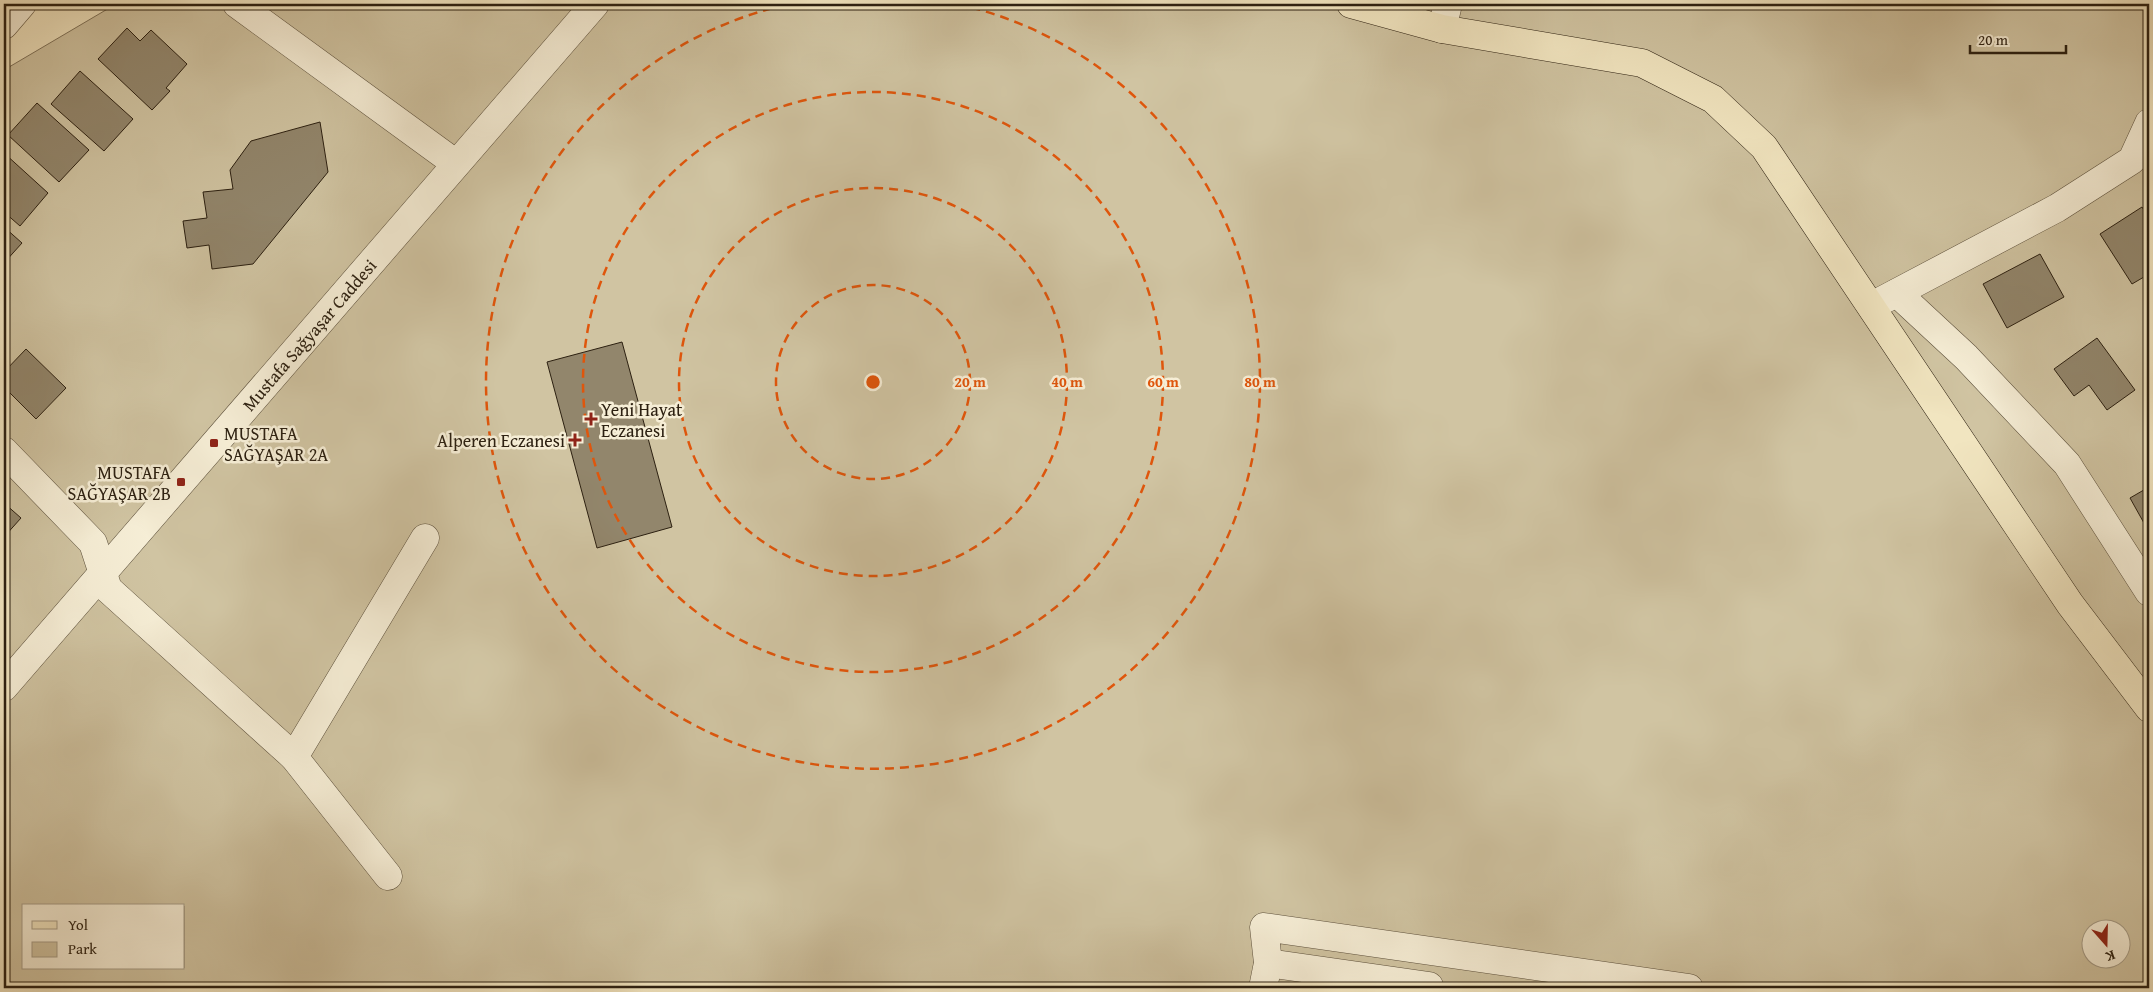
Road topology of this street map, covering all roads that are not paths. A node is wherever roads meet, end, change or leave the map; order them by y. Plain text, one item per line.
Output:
1 (22, 4) edge
2 (237, 4) edge
3 (1351, 4) edge
4 (589, 6) edge
5 (1445, 17) edge
6 (4, 24) edge
7 (2149, 123) edge
8 (455, 163) junction
9 (1898, 293) junction
10 (1871, 306) junction
11 (4, 451) edge
12 (425, 538) dead end
13 (103, 572) junction
14 (2149, 592) edge
15 (4, 687) edge
16 (2149, 708) edge
17 (294, 757) junction
18 (388, 876) dead end
19 (1266, 976) edge
20 (1429, 988) edge
21 (1689, 988) edge

1 - 6 street
2 - 8 street
3 - 5 main road
4 - 8 street, Mustafa Sağyaşar Caddesi
5 - 10 main road
7 - 9 street
8 - 13 street, Mustafa Sağyaşar Caddesi
9 - 10 street
9 - 14 street
10 - 16 main road
11 - 13 street
12 - 17 street
13 - 15 street, Mustafa Sağyaşar Caddesi
13 - 17 street
17 - 18 street
19 - 20 street
19 - 21 street

